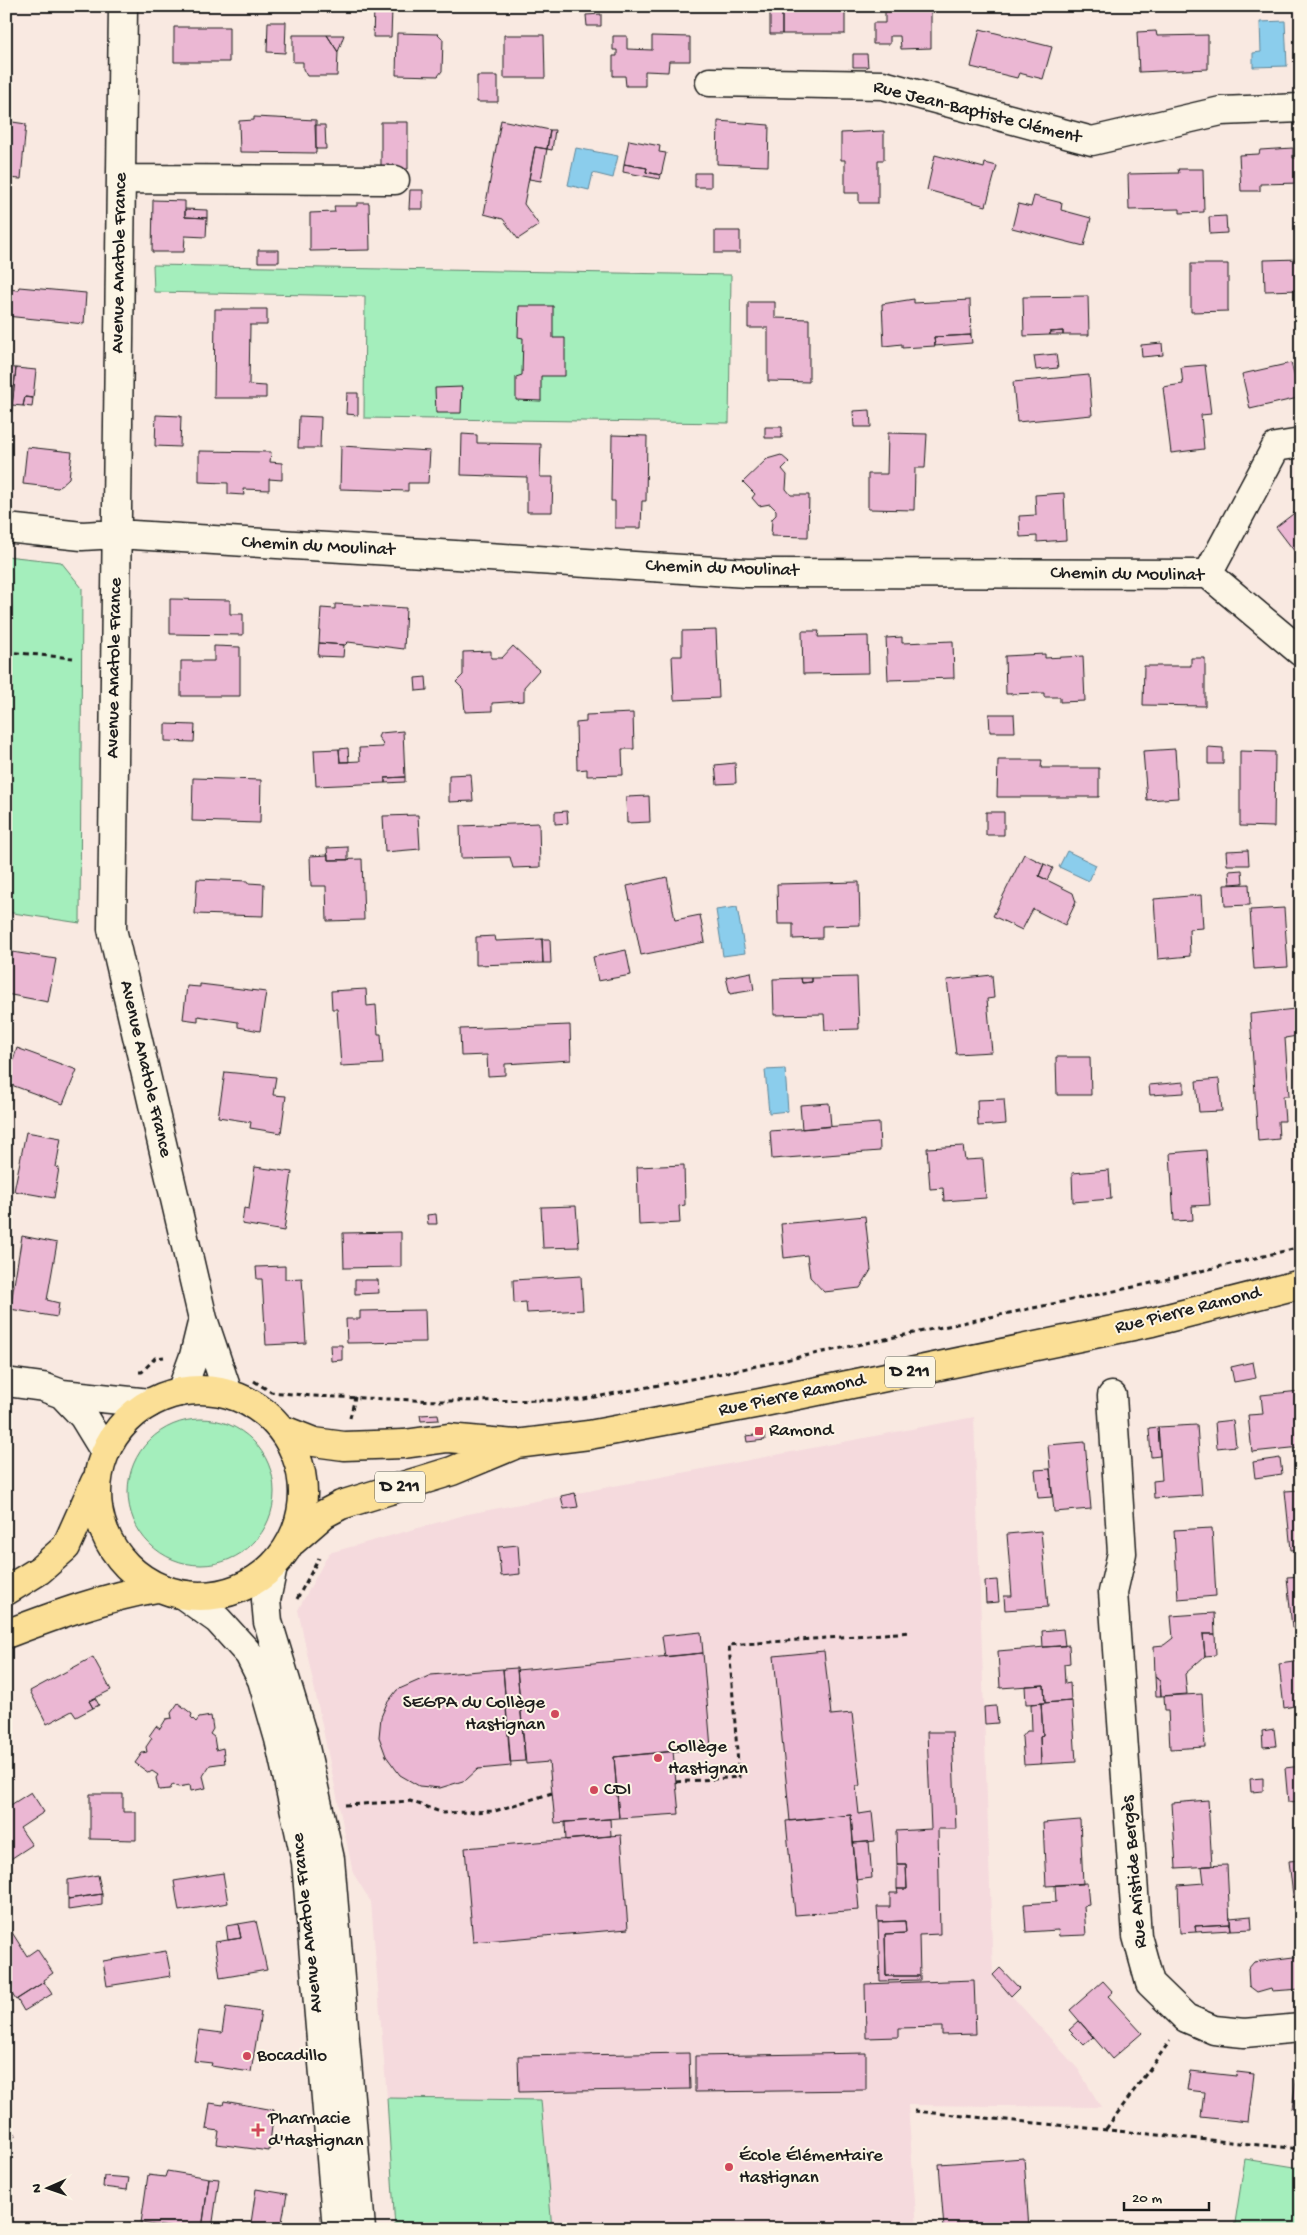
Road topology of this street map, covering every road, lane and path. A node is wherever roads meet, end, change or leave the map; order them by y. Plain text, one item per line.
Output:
1 (123, 6) edge
2 (710, 82) dead end
3 (1301, 108) edge
4 (121, 178) junction
5 (395, 180) dead end
6 (1301, 443) edge
7 (6, 528) edge
8 (116, 534) junction
9 (1208, 574) junction
10 (6, 652) edge
11 (1301, 652) edge
12 (73, 658) dead end
13 (1301, 1247) edge
14 (1301, 1284) edge
15 (203, 1319) junction
16 (169, 1356) dead end
17 (134, 1371) dead end
18 (249, 1376) dead end
19 (6, 1382) edge
20 (181, 1392) junction
21 (228, 1393) junction
22 (62, 1394) junction
23 (1112, 1396) dead end
24 (150, 1403) junction
25 (281, 1429) junction
26 (516, 1444) junction
27 (101, 1464) junction
28 (292, 1542) junction
29 (320, 1556) dead end
30 (273, 1567) junction
31 (6, 1591) edge
32 (170, 1592) junction
33 (294, 1604) dead end
34 (911, 1632) dead end
35 (6, 1634) edge
36 (676, 1782) dead end
37 (552, 1793) dead end
38 (340, 1806) dead end
39 (1186, 2018) junction
40 (1301, 2028) edge
41 (914, 2111) dead end
42 (1106, 2129) junction
43 (1301, 2148) edge
44 (337, 2229) edge
45 (361, 2229) edge

1 - 4 street, Avenue Anatole France
2 - 3 street, Rue Jean-Baptiste Clément
4 - 5 street
4 - 8 street, Avenue Anatole France
6 - 9 street
7 - 8 street, Chemin du Moulinat
8 - 9 street, Chemin du Moulinat
8 - 15 street, Avenue Anatole France
9 - 11 street, Chemin du Moulinat
10 - 12 path
13 - 18 path
14 - 26 main road, Rue Pierre Ramond / D 211
15 - 20 street, Avenue Anatole France
15 - 21 street, Avenue Anatole France
16 - 17 path
19 - 22 street
20 - 21 main road
20 - 24 main road
21 - 25 main road
22 - 24 street
22 - 27 street
23 - 39 street, Rue Aristide Bergès
24 - 27 main road
25 - 26 main road, Rue Pierre Ramond / D 211
25 - 28 main road
26 - 28 main road, Rue Pierre Ramond / D 211
27 - 31 main road
27 - 32 main road
28 - 30 main road
29 - 33 path
30 - 32 main road
30 - 45 street, Avenue Anatole France
32 - 35 main road
32 - 44 street, Avenue Anatole France
34 - 36 path
37 - 38 path
39 - 40 street, Rue Aristide Bergès
39 - 42 path
41 - 42 path
42 - 43 path

